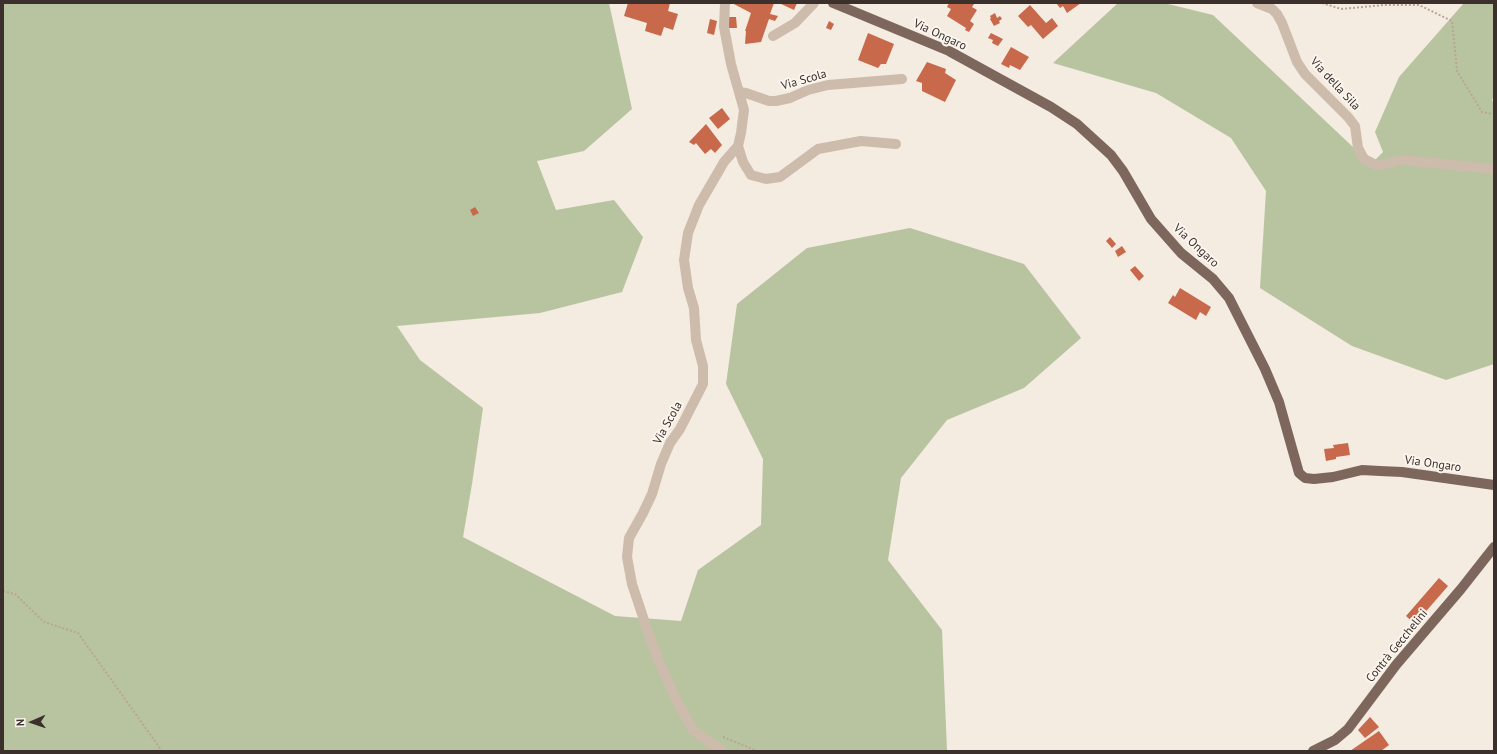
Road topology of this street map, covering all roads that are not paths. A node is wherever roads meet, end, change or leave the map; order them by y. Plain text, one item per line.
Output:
1 (725, 3) edge
2 (814, 3) edge
3 (832, 3) edge
4 (1257, 3) edge
5 (774, 36) dead end
6 (902, 79) dead end
7 (740, 92) junction
8 (896, 144) dead end
9 (738, 146) junction
10 (1494, 169) edge
11 (1494, 485) edge
12 (1494, 547) edge
13 (722, 751) edge
14 (1313, 751) edge

1 - 7 street
2 - 5 street
3 - 11 main road, Via Ongaro
4 - 10 street, Via della Sila
6 - 7 street, Via Scola
7 - 9 street
8 - 9 street
9 - 13 street, Via Scola
12 - 14 main road, Contrà Gecchelini

